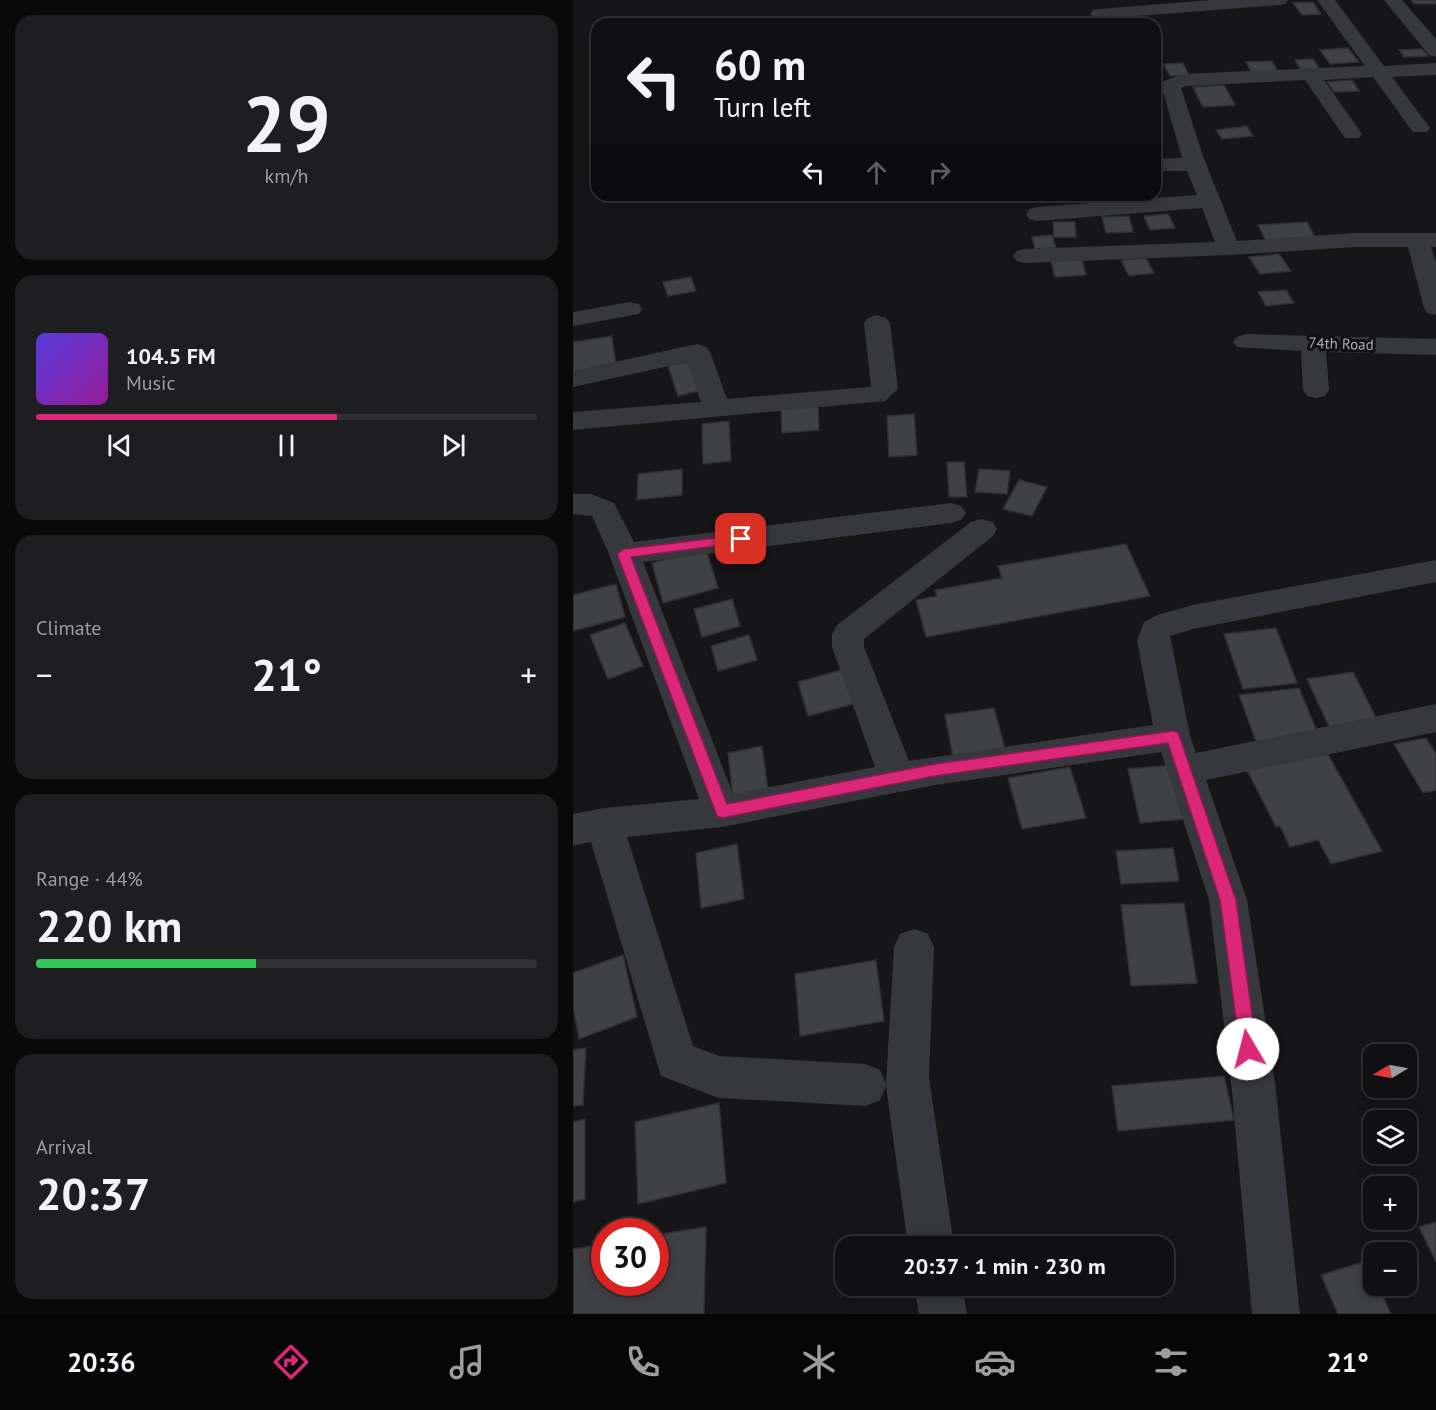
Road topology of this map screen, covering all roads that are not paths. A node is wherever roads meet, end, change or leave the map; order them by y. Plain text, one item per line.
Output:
1 (1279, 0) edge
2 (1326, 0) edge
3 (1393, 0) edge
4 (1258, 1) edge
5 (1192, 3) edge
6 (1124, 6) edge
7 (1099, 14) dead end
8 (1436, 51) edge
9 (1436, 69) edge
10 (1379, 72) junction
11 (1311, 75) junction
12 (1420, 128) dead end
13 (1352, 134) dead end
14 (1194, 160) junction
15 (1161, 164) edge
16 (1210, 201) junction
17 (1037, 214) dead end
18 (1427, 240) edge
19 (1229, 248) junction
20 (1025, 256) dead end
21 (1436, 308) edge
22 (630, 309) dead end
23 (573, 319) edge
24 (877, 323) dead end
25 (1246, 342) dead end
26 (1313, 343) junction
27 (1436, 347) edge
28 (573, 379) edge
29 (1316, 390) dead end
30 (717, 409) junction
31 (573, 421) edge
32 (573, 504) edge
33 (951, 513) dead end
34 (982, 529) dead end
35 (624, 554) junction
36 (1436, 571) edge
37 (1436, 718) edge
38 (1179, 753) junction
39 (897, 777) junction
40 (722, 812) junction
41 (588, 827) edge
42 (914, 947) dead end
43 (865, 1085) dead end
44 (929, 1236) edge
45 (940, 1296) edge
46 (943, 1314) edge
47 (1276, 1314) edge

1 - 4 street
2 - 10 street
3 - 8 street
4 - 5 street
5 - 6 street
6 - 7 street
9 - 10 street
10 - 11 street
10 - 12 street
11 - 13 street
11 - 14 street
14 - 15 street
14 - 16 street
16 - 17 street
16 - 19 street
18 - 19 street
18 - 21 street
19 - 20 street
22 - 23 street
24 - 30 street
25 - 26 street, 74th Road
26 - 27 street, 74th Road
26 - 29 street
28 - 30 street
30 - 31 street
32 - 35 street
33 - 35 street
34 - 39 street
35 - 40 street
36 - 38 street
37 - 38 street
38 - 39 street
38 - 47 street
39 - 40 street
40 - 41 street
41 - 43 street
42 - 44 street
45 - 46 street

